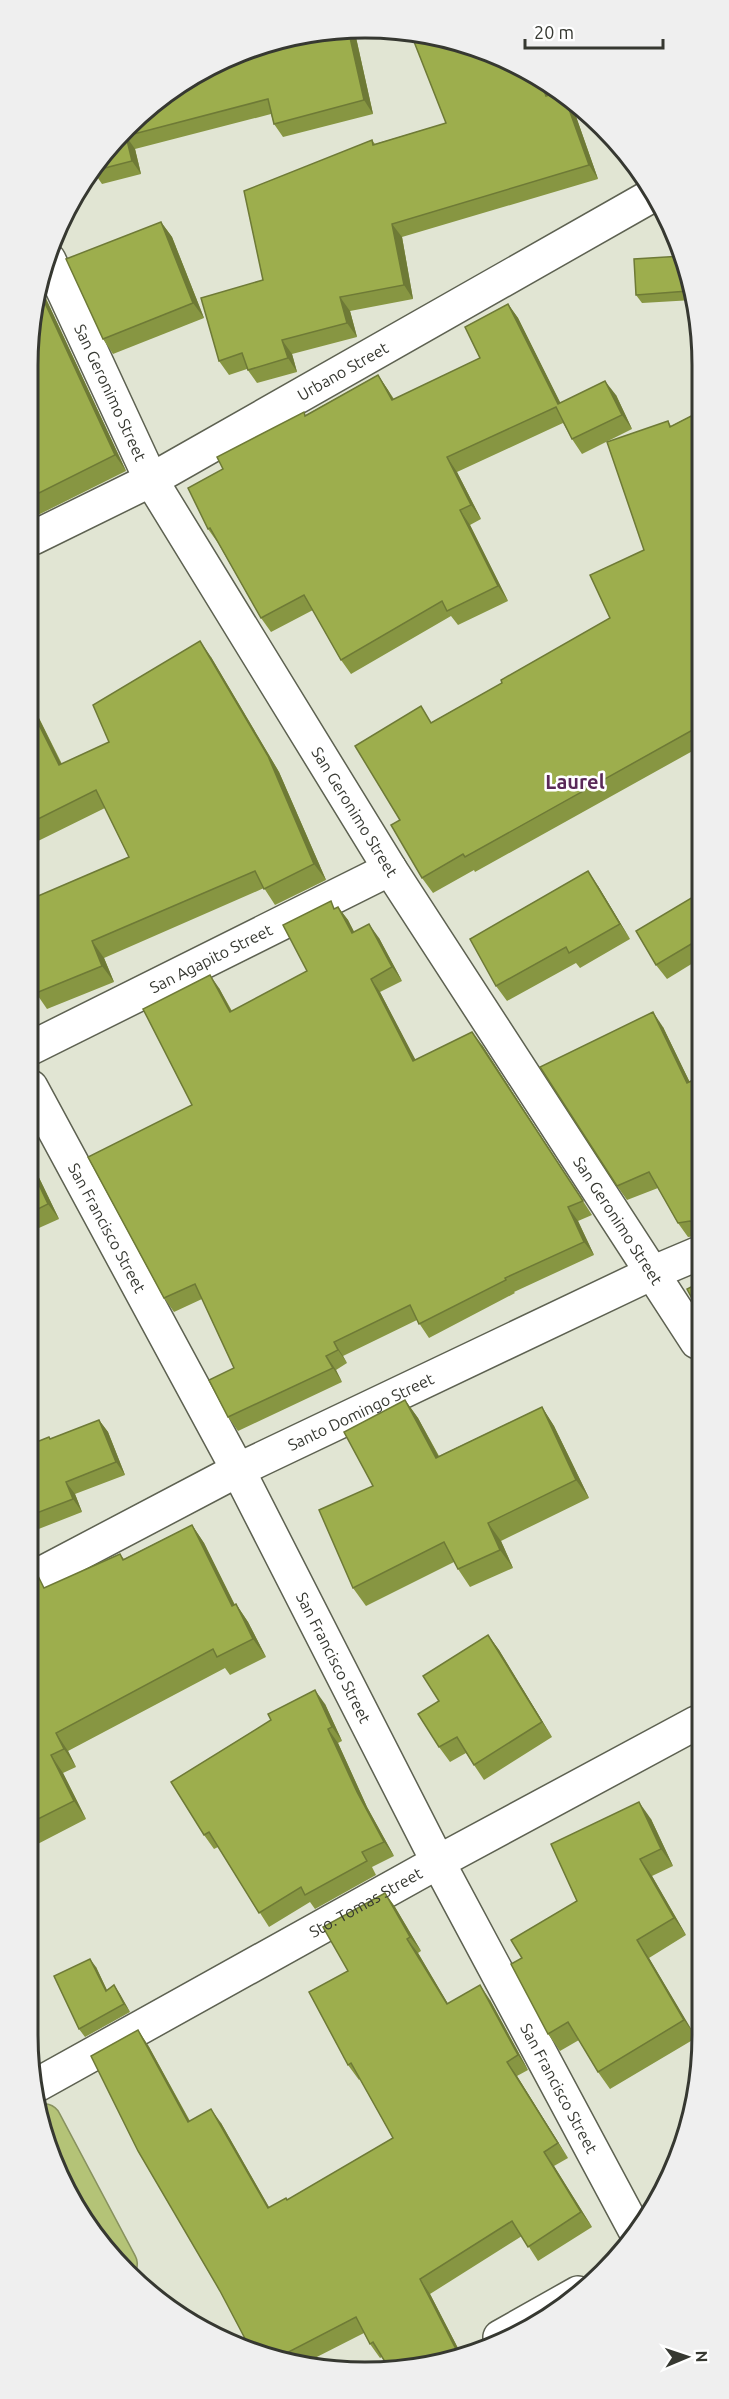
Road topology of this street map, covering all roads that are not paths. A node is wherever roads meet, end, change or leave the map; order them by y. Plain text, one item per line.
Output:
1 (646, 199) edge
2 (53, 268) edge
3 (151, 480) junction
4 (38, 536) edge
5 (390, 869) junction
6 (38, 1045) edge
7 (38, 1100) edge
8 (692, 1256) edge
9 (652, 1273) junction
10 (692, 1334) edge
11 (238, 1470) junction
12 (38, 1575) edge
13 (692, 1725) edge
14 (438, 1862) junction
15 (41, 2083) edge
16 (57, 2145) edge
17 (631, 2223) edge
18 (100, 2227) edge

1 - 3 street, Urbano Street
2 - 3 street, San Geronimo Street
3 - 4 street, Urbano Street
3 - 5 street, San Geronimo Street
5 - 6 street, San Agapito Street
5 - 9 street, San Geronimo Street
7 - 11 street, San Francisco Street
8 - 9 street, Santo Domingo Street
9 - 10 street, San Geronimo Street
9 - 11 street, Santo Domingo Street
11 - 12 street, Santo Domingo Street
11 - 14 street, San Francisco Street
13 - 14 street, Sto. Tomas Street
14 - 15 street, Sto. Tomas Street
14 - 17 street, San Francisco Street
16 - 18 highway

